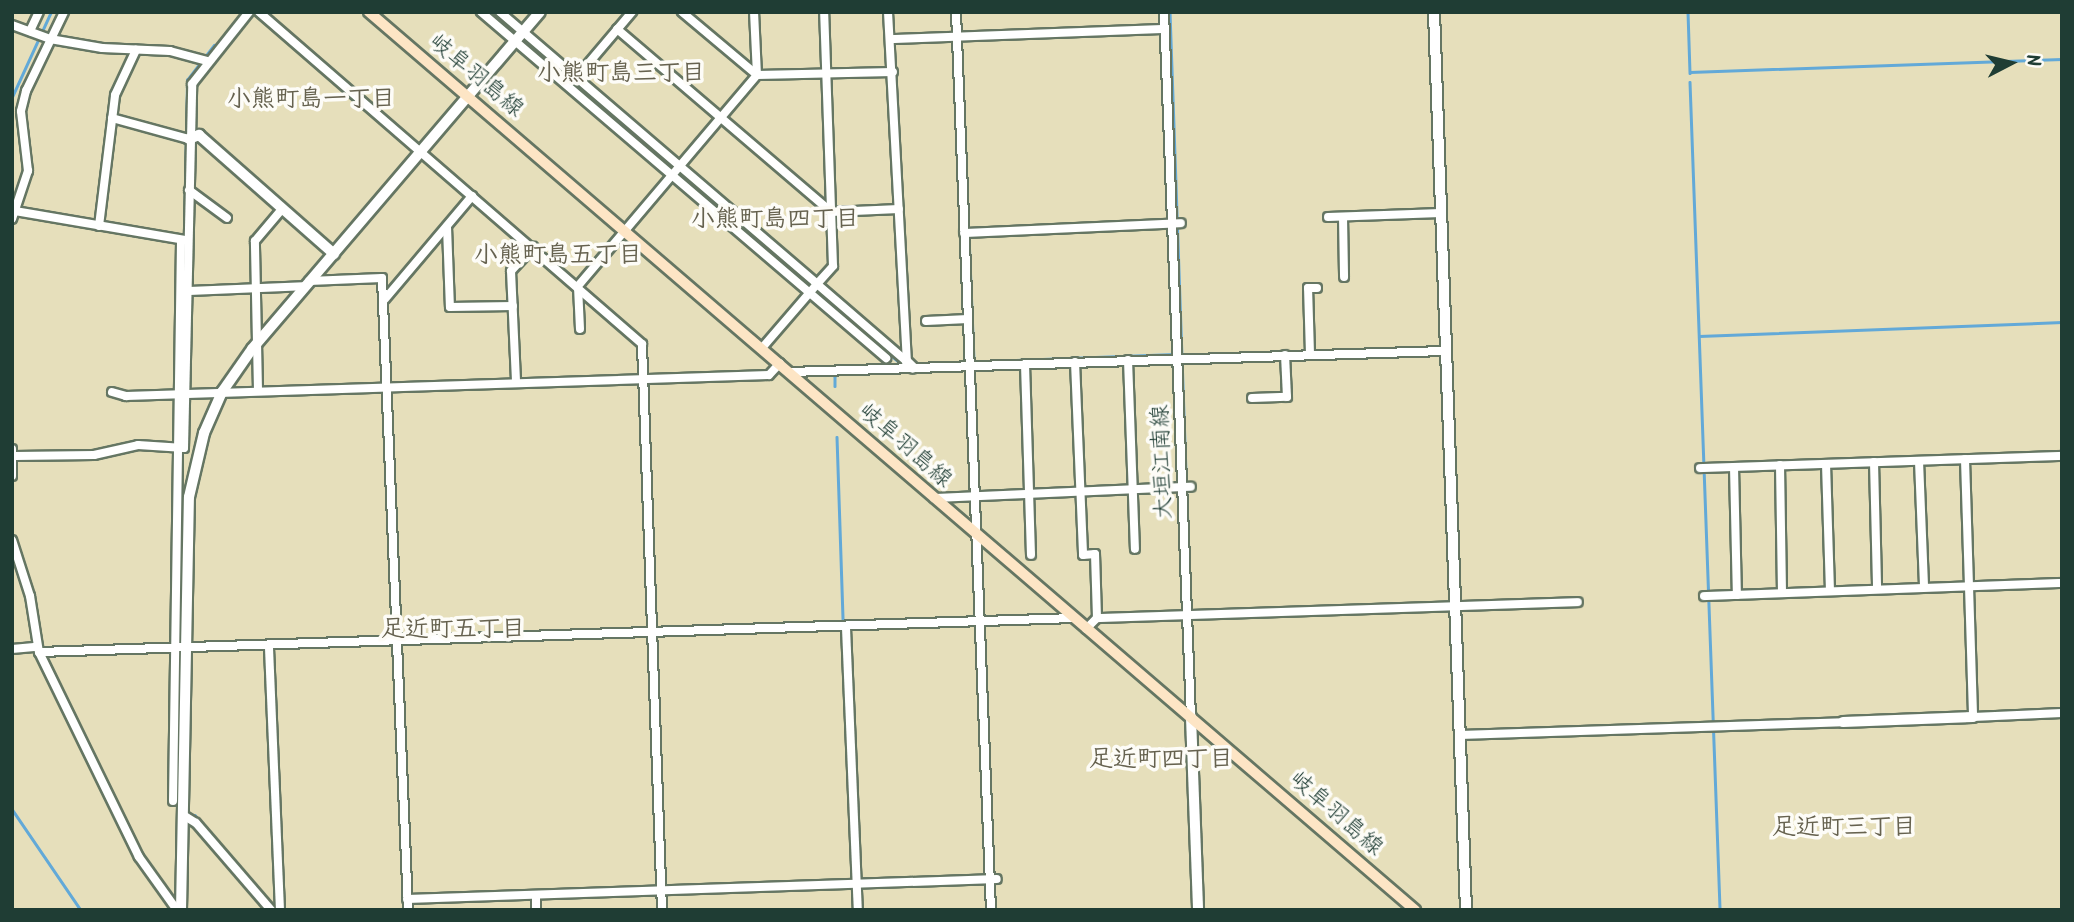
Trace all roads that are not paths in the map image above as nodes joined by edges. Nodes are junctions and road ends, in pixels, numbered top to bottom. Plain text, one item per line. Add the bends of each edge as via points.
1 (39, 12) edge
2 (64, 12) edge
3 (249, 12) edge
4 (259, 12) edge
5 (369, 12) edge
6 (481, 12) edge
7 (500, 12) edge
8 (540, 12) edge
9 (632, 12) edge
10 (682, 12) edge
11 (754, 12) edge
12 (824, 12) edge
13 (888, 12) edge
14 (956, 12) edge
15 (1164, 12) edge
16 (1434, 12) edge
17 (12, 25) edge
18 (617, 29) junction
19 (1165, 29) junction
20 (31, 32) junction
21 (524, 33) junction
22 (957, 36) junction
23 (48, 39) junction
24 (892, 39) junction
25 (515, 42) junction
26 (136, 50) junction
27 (207, 61) junction
28 (893, 72) junction
29 (757, 75) junction
30 (826, 75) junction
31 (576, 78) junction
32 (467, 98) junction
33 (112, 118) junction
34 (721, 119) junction
35 (189, 139) junction
36 (421, 153) junction
37 (680, 167) junction
38 (671, 177) junction
39 (189, 190) junction
40 (472, 197) junction
41 (283, 208) junction
42 (899, 209) junction
43 (831, 212) junction
44 (1441, 213) junction
45 (14, 215) edge
46 (1328, 217) dead end
47 (1343, 217) junction
48 (227, 218) dead end
49 (1177, 223) junction
50 (99, 226) junction
51 (447, 228) junction
52 (625, 228) junction
53 (964, 233) junction
54 (184, 240) junction
55 (533, 247) junction
56 (334, 254) junction
57 (1344, 277) dead end
58 (307, 284) junction
59 (817, 284) junction
60 (578, 286) junction
61 (1317, 288) dead end
62 (256, 289) junction
63 (187, 291) junction
64 (808, 294) junction
65 (385, 299) junction
66 (513, 306) junction
67 (968, 319) junction
68 (926, 321) dead end
69 (580, 329) dead end
70 (257, 342) junction
71 (762, 348) junction
72 (1445, 351) junction
73 (1285, 355) junction
74 (1310, 355) junction
75 (886, 358) dead end
76 (1181, 358) junction
77 (1128, 360) junction
78 (1075, 362) junction
79 (780, 363) junction
80 (1025, 364) junction
81 (910, 365) junction
82 (970, 366) junction
83 (790, 372) junction
84 (642, 377) junction
85 (516, 382) junction
86 (388, 386) junction
87 (258, 390) junction
88 (112, 392) dead end
89 (222, 392) junction
90 (182, 394) junction
91 (1252, 398) dead end
92 (178, 448) junction
93 (13, 452) edge
94 (2062, 456) edge
95 (1965, 459) junction
96 (1919, 461) junction
97 (1874, 462) junction
98 (1826, 464) junction
99 (1780, 465) junction
100 (1734, 467) junction
101 (1700, 468) dead end
102 (12, 476) edge
103 (1187, 487) junction
104 (1133, 490) junction
105 (1081, 492) junction
106 (1029, 494) junction
107 (974, 497) junction
108 (934, 498) junction
109 (976, 534) junction
110 (12, 540) edge
111 (1135, 549) dead end
112 (1031, 555) dead end
113 (2062, 583) edge
114 (1969, 586) junction
115 (1924, 587) junction
116 (1877, 589) junction
117 (1830, 591) junction
118 (1782, 593) junction
119 (1737, 595) junction
120 (1704, 596) dead end
121 (1578, 602) dead end
122 (1455, 607) junction
123 (1192, 614) junction
124 (1074, 618) junction
125 (1097, 618) junction
126 (982, 624) junction
127 (846, 628) junction
128 (1086, 629) junction
129 (652, 634) junction
130 (397, 642) junction
131 (269, 648) junction
132 (12, 649) edge
133 (38, 650) junction
134 (173, 650) junction
135 (185, 650) junction
136 (2062, 713) edge
137 (1191, 717) junction
138 (1973, 717) junction
139 (1843, 722) joint
140 (1460, 735) junction
141 (173, 801) dead end
142 (183, 815) junction
143 (992, 879) junction
144 (855, 885) junction
145 (661, 891) junction
146 (536, 895) junction
147 (407, 899) junction
148 (179, 910) edge
149 (271, 910) edge
150 (280, 910) edge
151 (408, 910) edge
152 (536, 910) edge
153 (662, 910) edge
154 (858, 910) edge
155 (991, 910) edge
156 (1198, 910) edge
157 (1415, 910) edge
158 (1466, 910) edge

1 - 20 street
2 - 23 street
3 - 27 street
4 - 36 street
5 - 32 main road, 岐阜羽島線
6 - 25 street
7 - 21 street
8 - 21 street
9 - 18 street
10 - 29 street
11 - 29 street
12 - 30 street
13 - 24 street
14 - 22 street
15 - 19 street, 大垣江南線
16 - 44 street
17 - 20 street
18 - 31 street
18 - 34 street
19 - 22 street
19 - 49 street, 大垣江南線
20 - 23 street
21 - 25 street
21 - 31 street
22 - 24 street
22 - 53 street
23 - 26 street
23 - 45 street via 22,111 28,171
24 - 28 street
25 - 32 street
25 - 38 street
26 - 27 street via 170,51
26 - 33 street via 115,95
27 - 35 street via 192,84
28 - 30 street
28 - 42 street
29 - 30 street
29 - 34 street
30 - 43 street
31 - 37 street
32 - 36 street
32 - 52 main road, 岐阜羽島線
33 - 35 street
33 - 50 street
34 - 37 street
34 - 43 street
35 - 39 street
35 - 41 street via 199,135
36 - 40 street
36 - 56 street
37 - 38 street
37 - 59 street
38 - 52 street
38 - 64 street
39 - 48 street
39 - 54 street
40 - 51 street
40 - 55 street
41 - 56 street
41 - 62 street via 255,241
42 - 43 street
42 - 81 street
43 - 59 street via 833,266
44 - 47 street
44 - 72 street
45 - 50 street
46 - 47 street
47 - 57 street
49 - 53 street
49 - 76 street, 大垣江南線
50 - 54 street
51 - 65 street
51 - 66 street via 450,307
52 - 60 street
52 - 71 main road, 岐阜羽島線
53 - 67 street
54 - 63 street
54 - 90 street
55 - 60 street
55 - 66 street via 511,271
56 - 58 street
58 - 62 street
58 - 65 street via 382,278
58 - 70 street
59 - 64 street
59 - 81 street
60 - 69 street
60 - 84 street via 642,344
61 - 74 street via 1308,288
62 - 63 street
62 - 70 street
63 - 90 street
64 - 71 street
64 - 75 street
65 - 86 street
66 - 85 street
67 - 68 street
67 - 82 street
70 - 87 street
70 - 89 street
71 - 79 main road, 岐阜羽島線
72 - 74 street
72 - 122 street
73 - 74 street
73 - 76 street
73 - 91 street via 1287,397
76 - 77 street
76 - 103 street, 大垣江南線
77 - 78 street
77 - 104 street
78 - 80 street
78 - 105 street
79 - 83 main road, 岐阜羽島線
79 - 84 street via 769,375
80 - 82 street
80 - 106 street
81 - 82 street
81 - 83 street
82 - 107 street
83 - 108 main road, 岐阜羽島線
84 - 85 street
84 - 129 street
85 - 86 street
86 - 87 street
86 - 130 street
87 - 89 street
88 - 90 street via 126,396
89 - 90 street
89 - 135 street via 204,433 189,497
90 - 92 street
92 - 93 street via 138,445 94,455
92 - 134 street
93 - 102 street
94 - 95 street
95 - 96 street
95 - 114 street
96 - 97 street
96 - 115 street
97 - 98 street
97 - 116 street
98 - 99 street
98 - 117 street
99 - 100 street
99 - 118 street
100 - 101 street
100 - 119 street
103 - 104 street
103 - 123 street, 大垣江南線
104 - 105 street
104 - 111 street
105 - 106 street
105 - 125 street via 1083,555 1095,554
106 - 107 street
106 - 112 street
107 - 108 street
107 - 109 street
108 - 109 main road, 岐阜羽島線
109 - 124 main road, 岐阜羽島線
109 - 126 street
110 - 133 street via 30,596
113 - 114 street
114 - 115 street
114 - 138 street
115 - 116 street
116 - 117 street
117 - 118 street
118 - 119 street
119 - 120 street
121 - 122 street
122 - 123 street
122 - 140 street
123 - 125 street
123 - 137 street, 大垣江南線
124 - 126 street
124 - 128 main road, 岐阜羽島線
125 - 128 street
126 - 127 street
126 - 143 street
127 - 129 street
127 - 144 street
128 - 137 main road, 岐阜羽島線
129 - 130 street
129 - 145 street
130 - 131 street
130 - 147 street
131 - 135 street
131 - 150 street
132 - 133 street
133 - 134 street
133 - 148 street via 144,864
134 - 135 street
134 - 141 street
135 - 142 street
136 - 138 street
137 - 156 street, 大垣江南線
137 - 157 main road, 岐阜羽島線
138 - 139 street
139 - 140 street
140 - 158 street
142 - 148 street
142 - 149 street via 196,823
143 - 144 street
143 - 155 street
144 - 145 street
144 - 154 street
145 - 146 street
145 - 153 street
146 - 147 street
146 - 152 street
147 - 151 street

